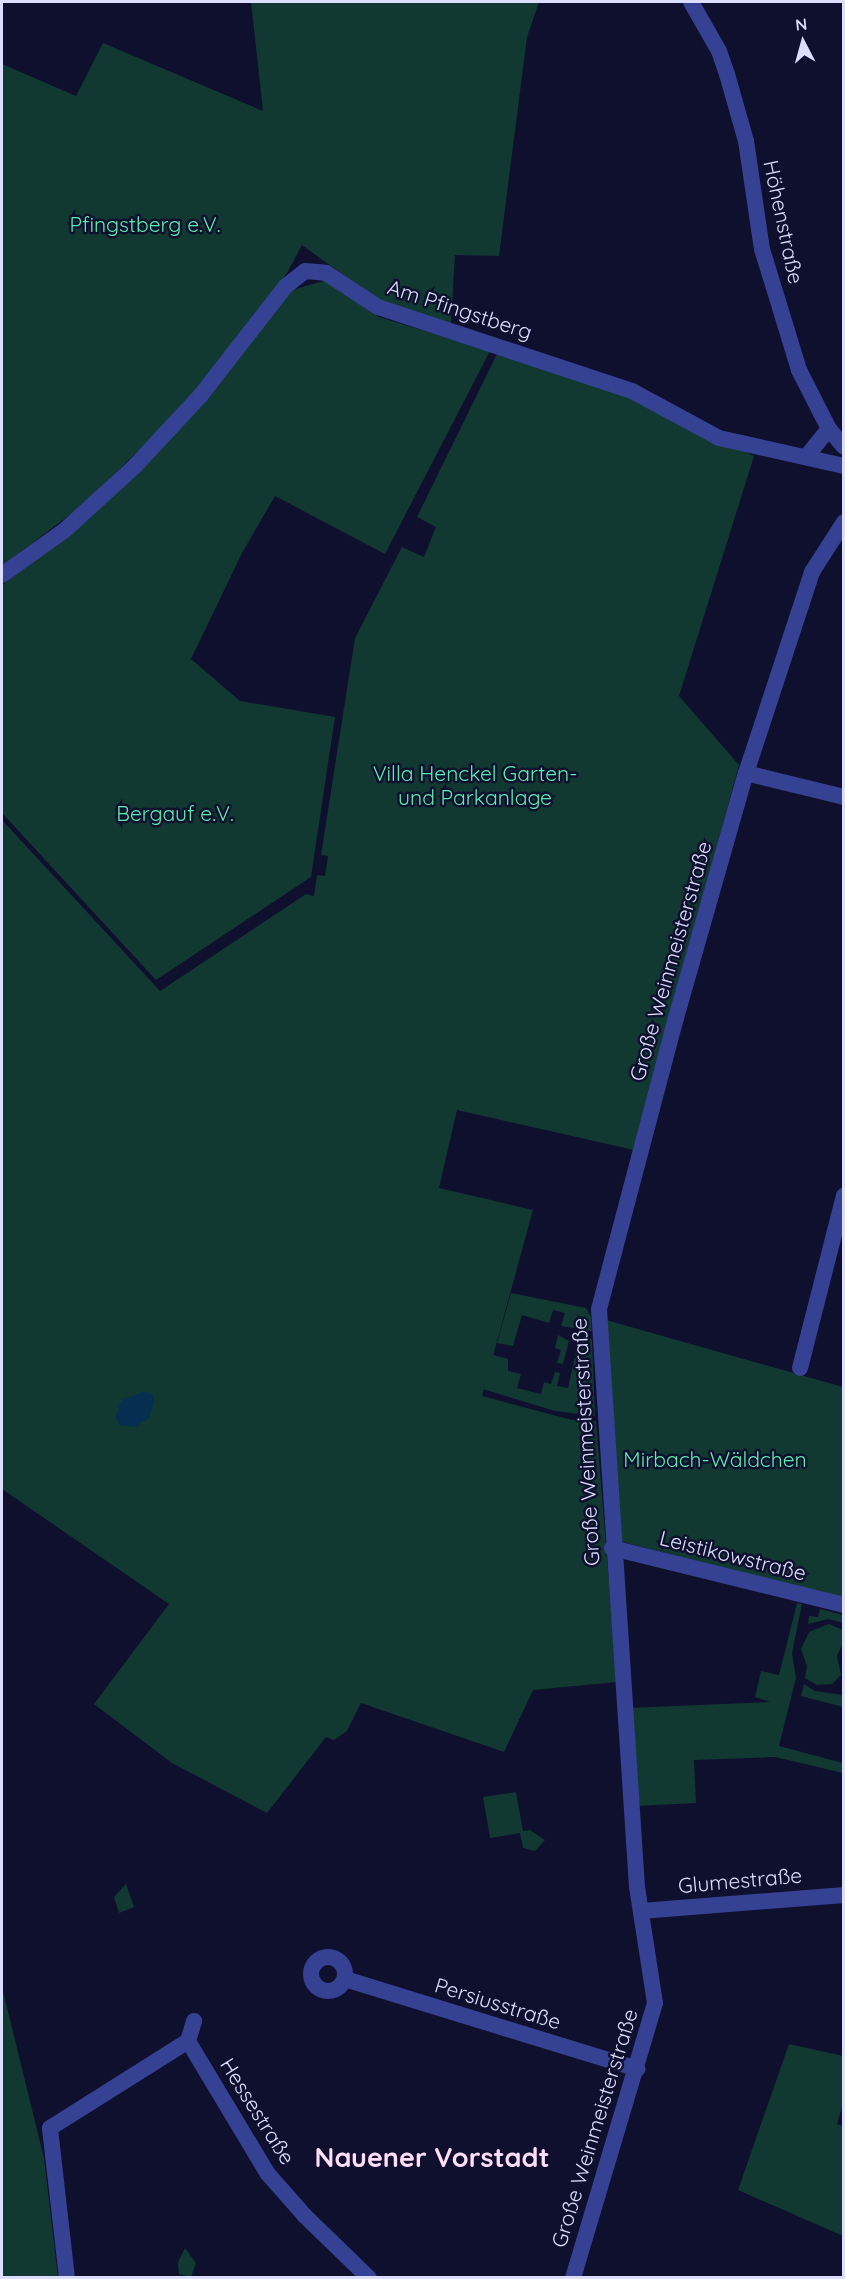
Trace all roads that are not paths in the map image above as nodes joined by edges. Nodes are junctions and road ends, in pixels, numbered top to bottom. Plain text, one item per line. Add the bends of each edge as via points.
1 (691, 2) edge
2 (829, 429) junction
3 (843, 447) edge
4 (807, 457) junction
5 (843, 466) edge
6 (843, 522) edge
7 (2, 575) edge
8 (746, 773) junction
9 (843, 797) edge
10 (843, 1196) edge
11 (800, 1368) dead end
12 (612, 1548) junction
13 (843, 1605) edge
14 (843, 1895) edge
15 (641, 1911) junction
16 (345, 1979) dead end
17 (194, 2021) dead end
18 (188, 2041) junction
19 (637, 2070) junction
20 (67, 2277) edge
21 (369, 2277) edge
22 (573, 2277) edge

1 - 2 street, Höhenstraße via 728,74 746,141 762,249 799,370
2 - 3 street, Höhenstraße
2 - 4 street
4 - 5 street, Am Pfingstberg
4 - 7 street, Am Pfingstberg via 719,438 632,390 378,308 326,273 305,271 286,286 201,395 135,466 78,520
6 - 8 street, Große Weinmeisterstraße via 812,572
8 - 9 street
8 - 12 street, Große Weinmeisterstraße via 599,1309
10 - 11 street
12 - 13 street, Leistikowstraße
12 - 15 street, Große Weinmeisterstraße
14 - 15 street, Glumestraße
15 - 19 street, Große Weinmeisterstraße via 655,2002
16 - 19 street, Persiusstraße
17 - 18 street
18 - 20 street via 50,2128
18 - 21 street, Hessestraße via 268,2174
19 - 22 street, Große Weinmeisterstraße

